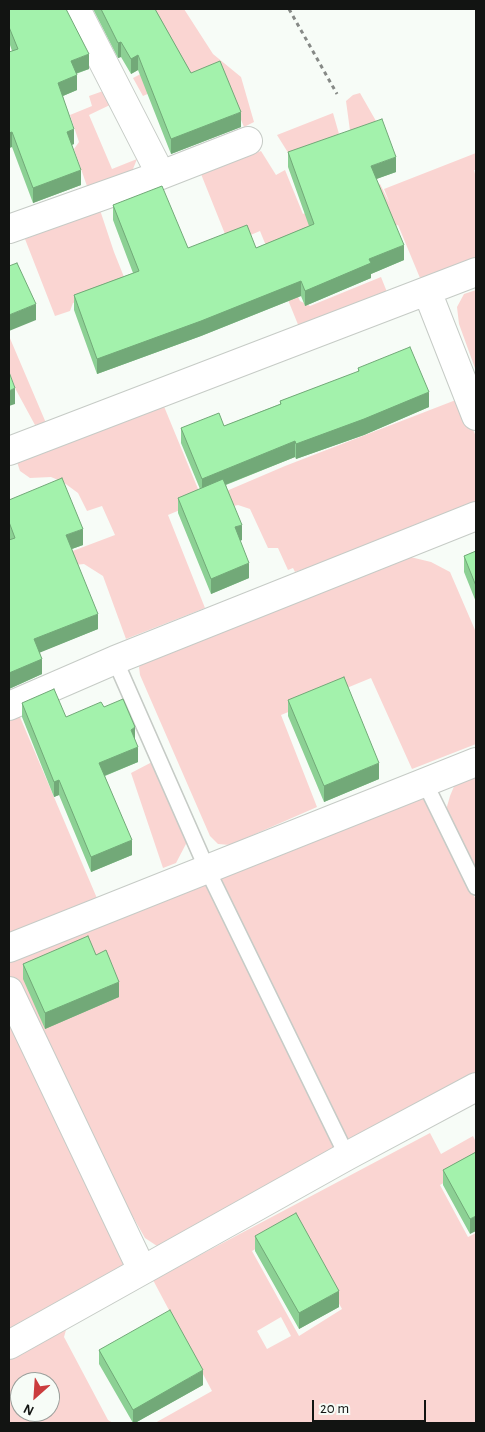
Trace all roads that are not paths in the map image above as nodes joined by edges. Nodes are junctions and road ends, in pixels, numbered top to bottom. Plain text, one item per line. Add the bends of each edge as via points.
1 (76, 9) edge
2 (248, 141) dead end
3 (161, 175) junction
4 (9, 229) edge
5 (476, 272) edge
6 (427, 291) junction
7 (476, 416) edge
8 (9, 451) edge
9 (476, 516) edge
10 (115, 660) junction
11 (9, 706) edge
12 (476, 762) edge
13 (425, 783) junction
14 (207, 869) junction
15 (476, 886) edge
16 (9, 948) edge
17 (9, 991) edge
18 (476, 1087) edge
19 (346, 1156) junction
20 (142, 1270) junction
21 (9, 1345) edge

1 - 3 street
2 - 3 street
3 - 4 street
5 - 6 street
6 - 7 street
6 - 8 street
9 - 10 street
10 - 11 street
10 - 14 lane
12 - 13 street
13 - 14 street
13 - 15 lane
14 - 16 street
14 - 19 lane
17 - 20 street
18 - 19 street
19 - 20 street
20 - 21 street

